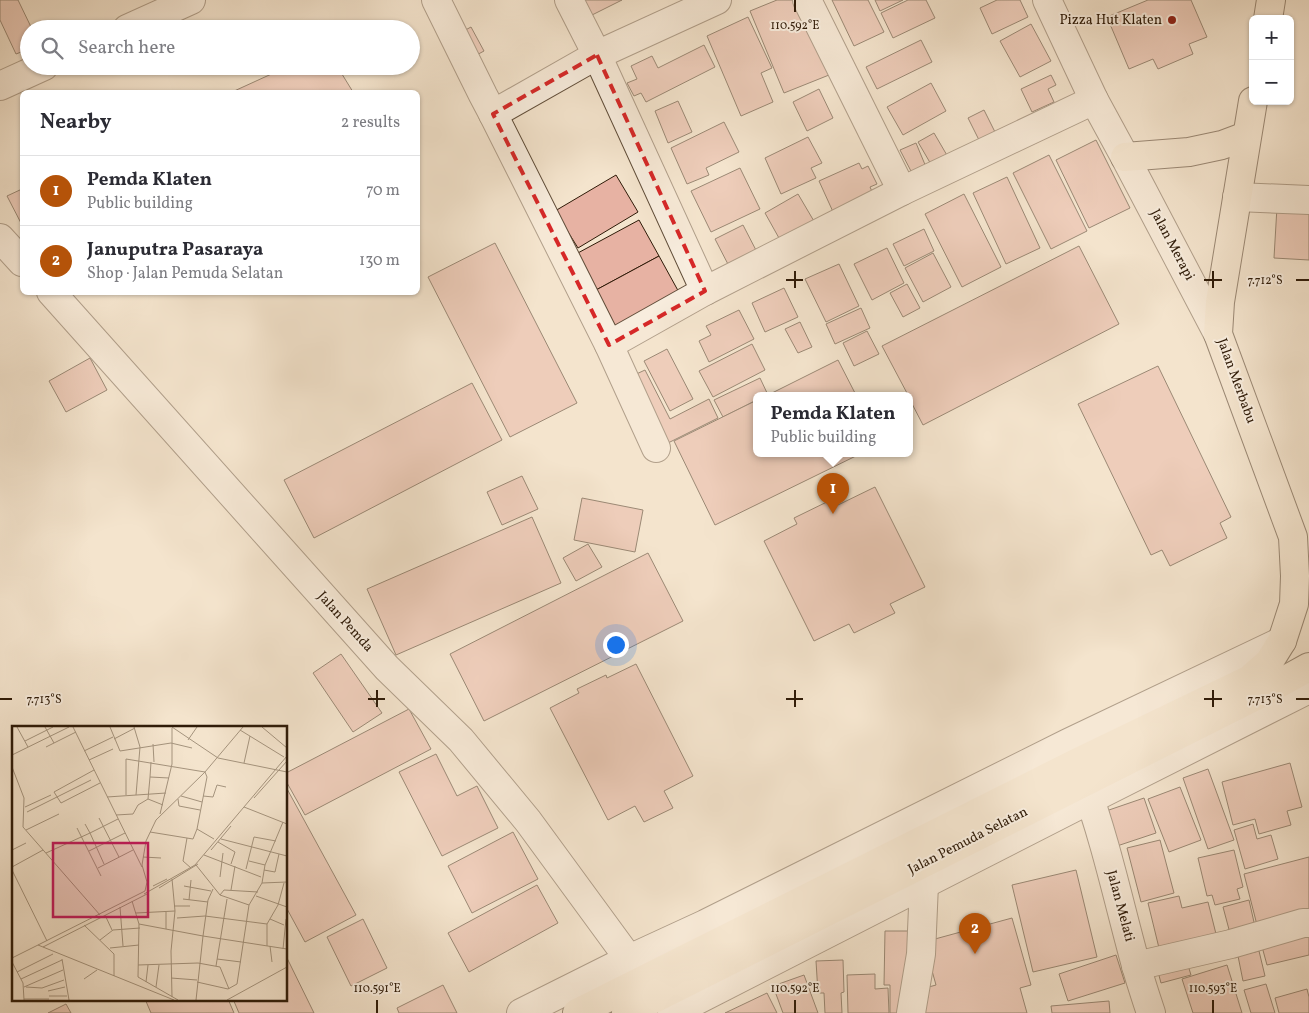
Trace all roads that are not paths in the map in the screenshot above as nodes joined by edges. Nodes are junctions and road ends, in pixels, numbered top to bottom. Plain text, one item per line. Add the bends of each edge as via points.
1 (191, 0) edge
2 (436, 0) edge
3 (569, 0) edge
4 (717, 0) edge
5 (807, 0) edge
6 (1047, 0) edge
7 (1271, 0) edge
8 (1269, 15) edge
9 (147, 20) edge
10 (597, 55) junction
11 (24, 75) edge
12 (0, 86) edge
13 (1094, 100) junction
14 (1252, 105) edge
15 (493, 114) junction
16 (1246, 136) junction
17 (1126, 157) junction
18 (902, 191) junction
19 (1237, 196) junction
20 (1309, 200) edge
21 (0, 238) edge
22 (20, 260) edge
23 (705, 291) junction
24 (54, 295) edge
25 (1218, 334) junction
26 (609, 345) junction
27 (656, 448) dead end
28 (1301, 544) edge
29 (1282, 641) junction
30 (1309, 667) edge
31 (1309, 689) edge
32 (1084, 781) junction
33 (924, 884) junction
34 (1309, 923) edge
35 (715, 944) junction
36 (1136, 966) junction
37 (650, 987) edge
38 (714, 1004) edge
39 (521, 1013) edge
40 (577, 1013) edge
41 (626, 1013) edge
42 (911, 1013) edge
43 (1151, 1013) edge

1 - 9 street
2 - 15 street
3 - 10 street
4 - 10 street
5 - 18 street
6 - 13 street, Jalan Merapi
7 - 8 main road
10 - 15 street
10 - 23 street
11 - 12 street
13 - 17 street, Jalan Merapi
13 - 18 street
14 - 16 main road, Jalan Merbabu
15 - 26 street
16 - 17 main road via 1189,152
16 - 19 main road, Jalan Merbabu
17 - 25 street, Jalan Merapi
18 - 23 street
19 - 20 street
19 - 25 main road, Jalan Merbabu
21 - 22 street
23 - 26 street
24 - 37 street, Jalan Pemda via 387,668 461,740 528,821
25 - 28 main road, Jalan Merbabu
26 - 27 street
28 - 29 main road, Jalan Merbabu via 1294,604
29 - 32 main road, Jalan Pemuda Selatan via 1269,662 1250,679
29 - 35 street via 1068,743
30 - 32 main road, Jalan Pemuda Selatan
31 - 32 street
32 - 33 street
32 - 35 main road, Jalan Pemuda Selatan
32 - 36 street, Jalan Melati
33 - 38 street
33 - 42 street via 921,954
34 - 36 street
35 - 37 main road, Jalan Pemuda Selatan
35 - 37 street
36 - 43 street, Jalan Melati
37 - 38 street
37 - 39 street
37 - 40 main road, Jalan Pemuda Selatan
37 - 41 main road, Jalan Pemuda Selatan

